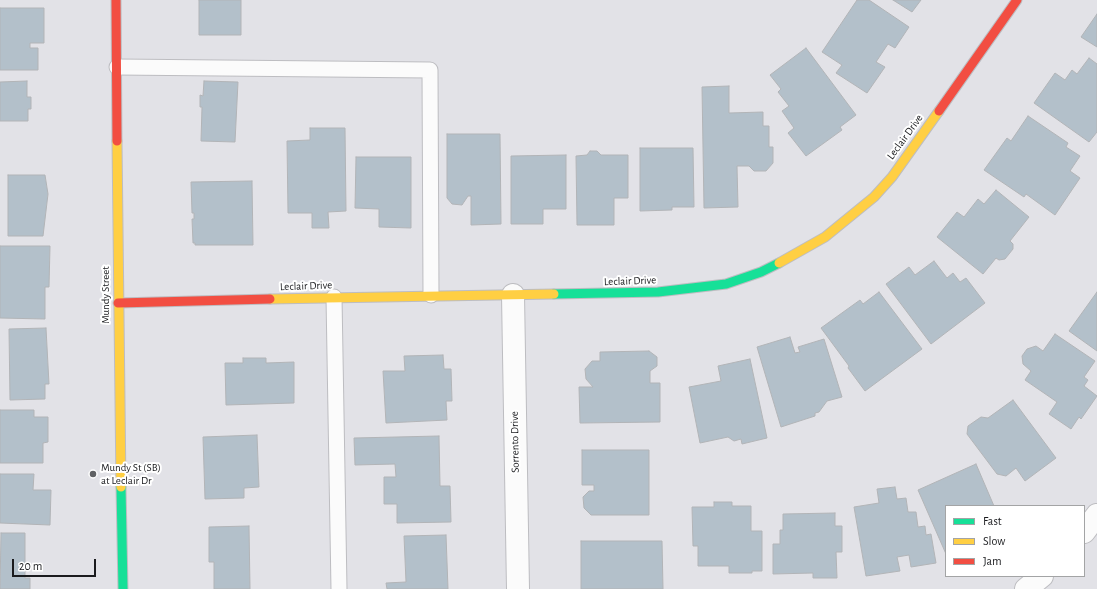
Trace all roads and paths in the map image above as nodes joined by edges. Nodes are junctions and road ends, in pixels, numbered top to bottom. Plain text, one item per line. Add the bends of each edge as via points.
1 (116, 0) edge
2 (1017, 0) edge
3 (116, 68) junction
4 (431, 295) junction
5 (513, 295) junction
6 (334, 297) junction
7 (118, 303) junction
8 (1097, 515) edge
9 (1085, 531) edge
10 (1041, 577) edge
11 (123, 589) edge
12 (338, 589) edge
13 (518, 589) edge
14 (1026, 589) edge

1 - 3 street, Mundy Street
2 - 5 street, Leclair Drive via 892,177 851,218 825,238 796,255 761,272 726,284 692,290
3 - 4 lane via 430,70
3 - 7 street, Mundy Street
4 - 5 street, Leclair Drive
4 - 6 street, Leclair Drive
5 - 13 street, Sorrento Drive
6 - 7 street, Leclair Drive
6 - 12 lane
7 - 11 street, Mundy Street
8 - 9 street
10 - 14 street

